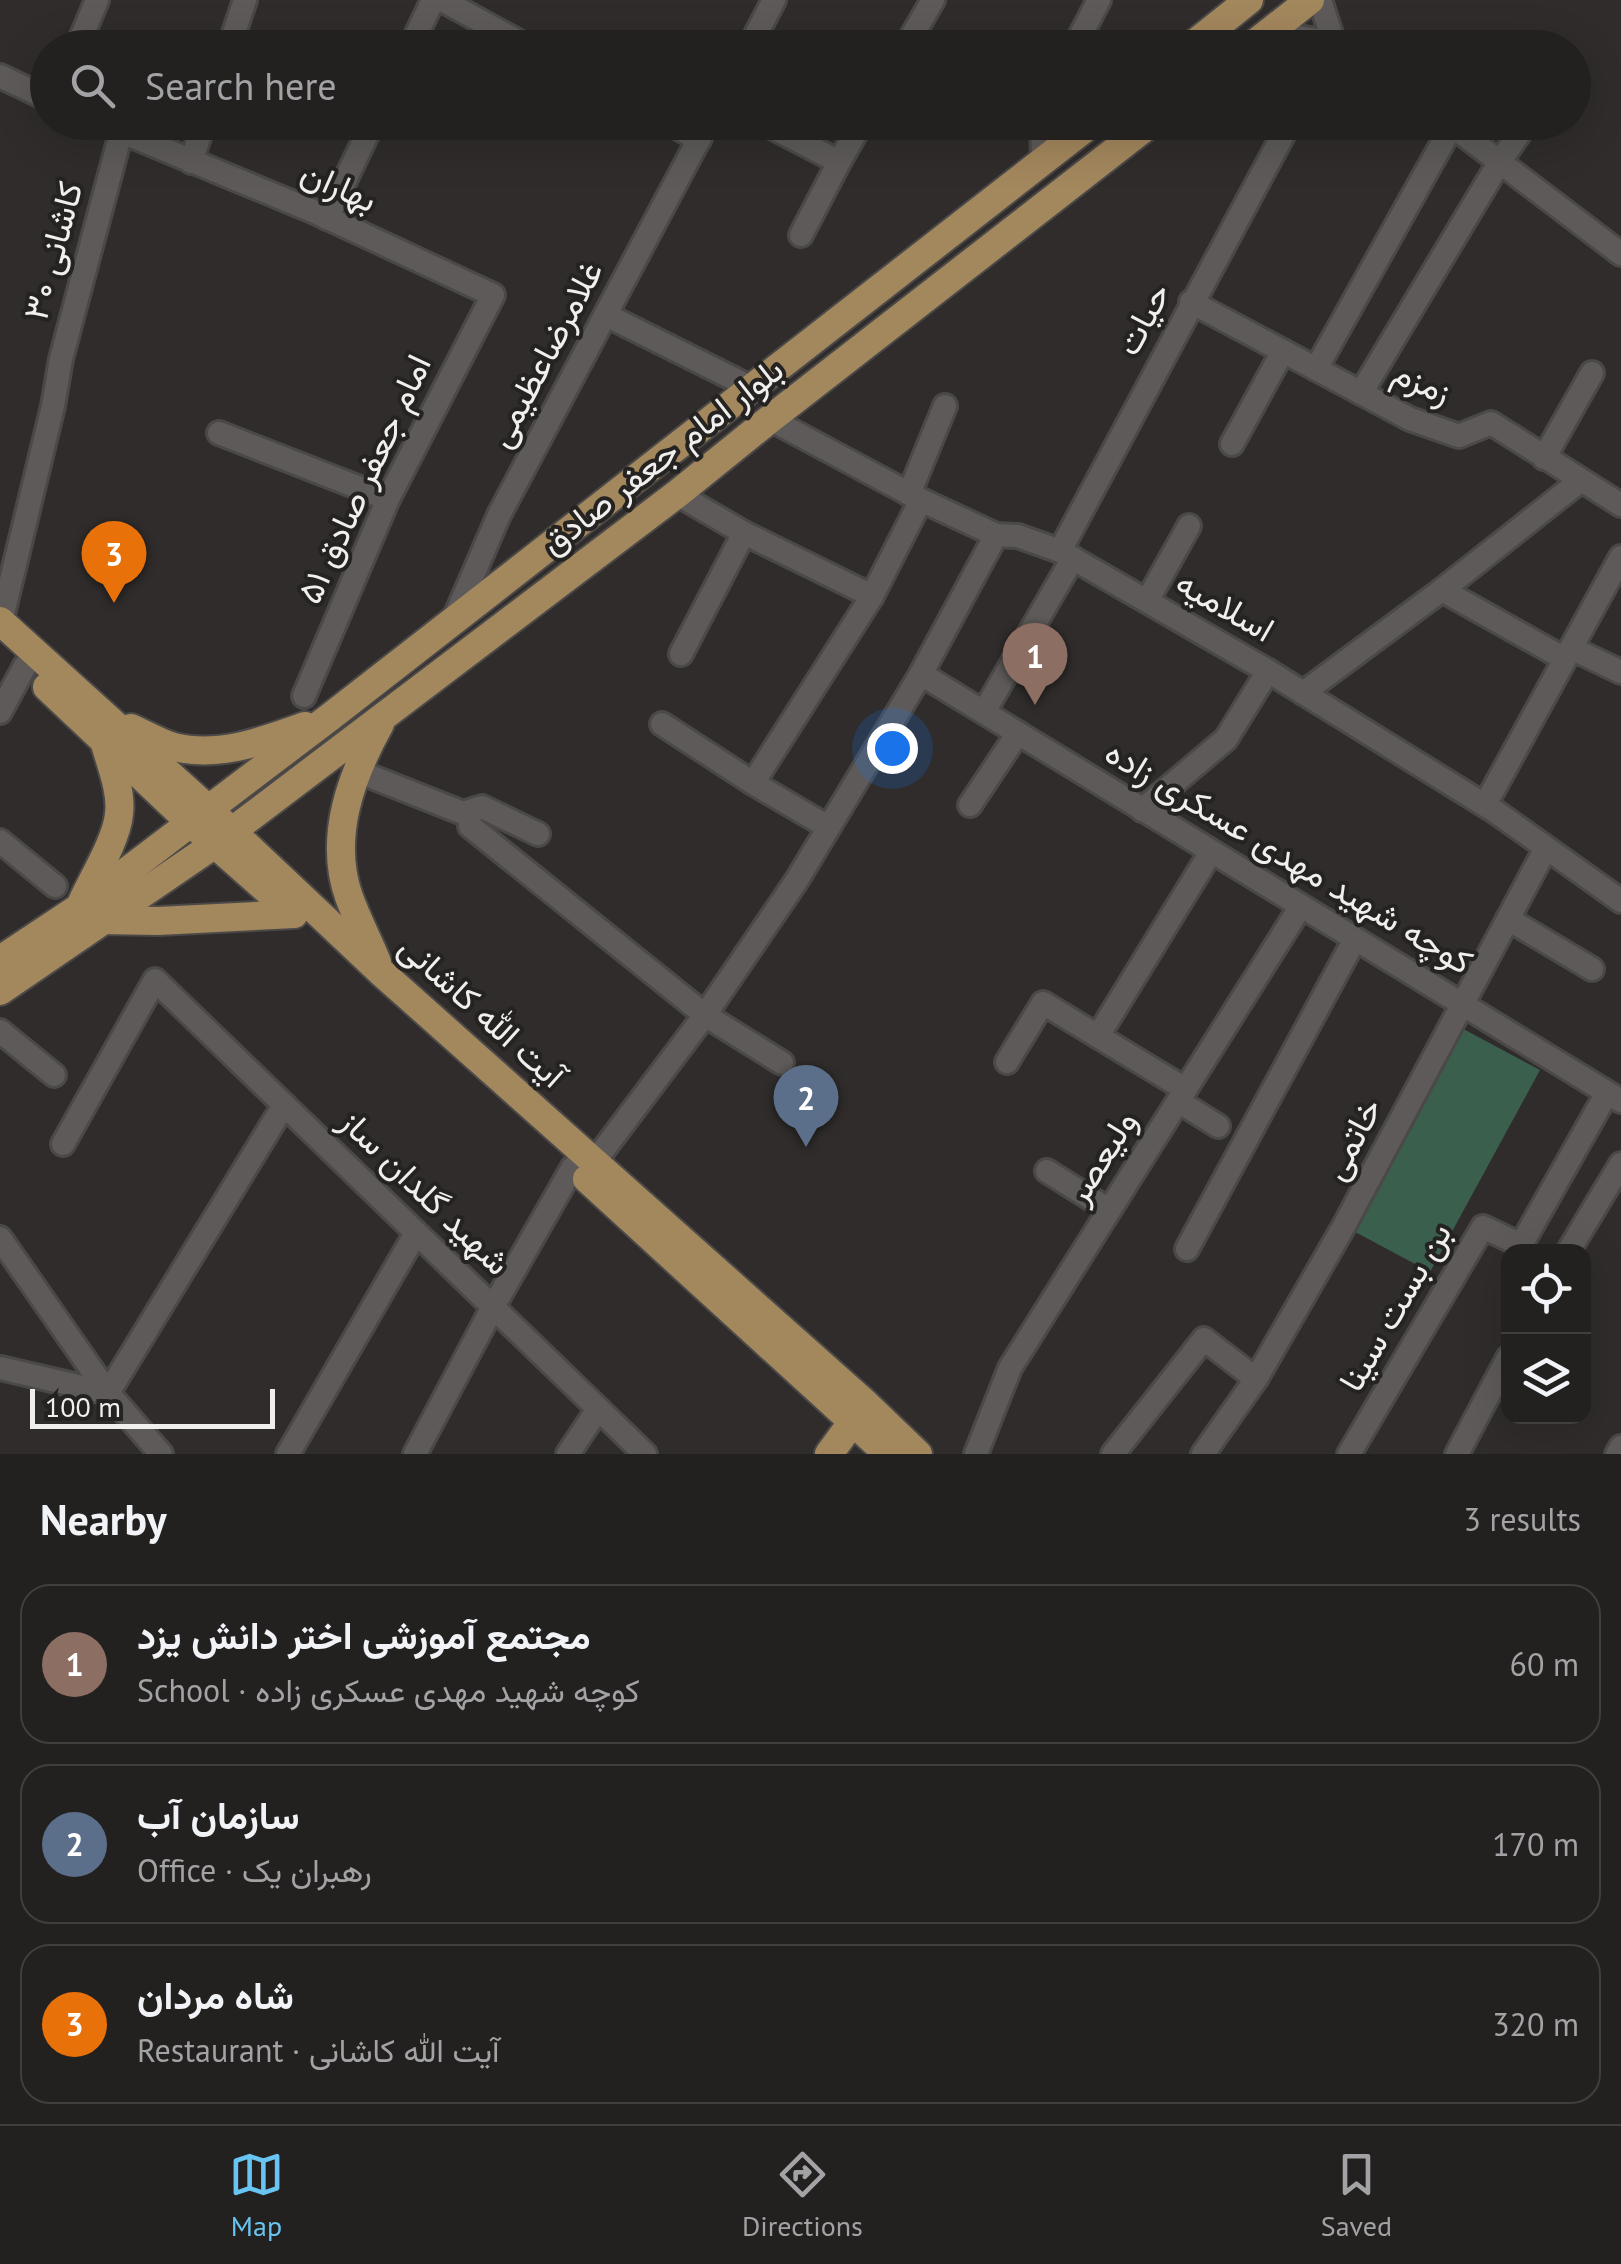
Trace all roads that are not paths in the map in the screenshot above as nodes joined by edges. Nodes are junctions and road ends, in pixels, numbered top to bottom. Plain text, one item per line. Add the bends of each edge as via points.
1 (96, 0) edge
2 (245, 0) edge
3 (432, 0) edge
4 (442, 0) edge
5 (774, 0) edge
6 (932, 0) edge
7 (1099, 0) edge
8 (1249, 0) edge
9 (1310, 0) edge
10 (1320, 0) edge
11 (84, 30) edge
12 (235, 30) edge
13 (418, 30) edge
14 (497, 30) edge
15 (758, 30) edge
16 (915, 30) edge
17 (1083, 30) edge
18 (1212, 30) edge
19 (1272, 30) edge
20 (1330, 30) edge
21 (0, 76) edge
22 (30, 90) edge
23 (119, 140) edge
24 (138, 140) edge
25 (198, 140) edge
26 (364, 140) edge
27 (699, 140) edge
28 (797, 140) edge
29 (852, 140) edge
30 (1042, 140) edge
31 (1070, 140) edge
32 (1129, 140) edge
33 (1280, 140) edge
34 (1441, 140) edge
35 (1470, 140) edge
36 (1515, 140) edge
37 (191, 162) junction
38 (839, 162) junction
39 (1043, 162) junction
40 (1499, 163) junction
41 (327, 218) junction
42 (969, 220) junction
43 (801, 235) dead end
44 (986, 252) junction
45 (1621, 254) edge
46 (923, 255) junction
47 (954, 276) junction
48 (493, 295) joint
49 (1192, 302) junction
50 (606, 315) junction
51 (1284, 352) junction
52 (1316, 369) junction
53 (1592, 373) dead end
54 (752, 388) junction
55 (1361, 393) junction
56 (946, 406) dead end
57 (770, 420) junction
58 (219, 434) dead end
59 (1232, 444) dead end
60 (1544, 458) junction
61 (1580, 481) junction
62 (678, 494) junction
63 (915, 497) junction
64 (388, 499) junction
65 (1621, 505) edge
66 (1189, 526) dead end
67 (744, 533) junction
68 (996, 535) junction
69 (1066, 554) junction
70 (1621, 557) edge
71 (1442, 590) junction
72 (872, 596) junction
73 (1147, 601) junction
74 (0, 622) edge
75 (452, 622) junction
76 (0, 643) edge
77 (681, 654) dead end
78 (1568, 654) junction
79 (25, 666) junction
80 (1268, 671) junction
81 (1621, 672) edge
82 (921, 674) junction
83 (1303, 693) junction
84 (304, 696) dead end
85 (0, 712) edge
86 (984, 712) junction
87 (386, 714) junction
88 (330, 717) junction
89 (662, 724) dead end
90 (105, 729) junction
91 (1018, 733) junction
92 (357, 771) junction
93 (753, 783) junction
94 (970, 805) dead end
95 (1484, 805) junction
96 (1142, 810) junction
97 (199, 816) junction
98 (470, 826) dead end
99 (828, 827) junction
100 (538, 834) dead end
101 (224, 838) junction
102 (0, 841) edge
103 (1546, 848) junction
104 (1211, 852) junction
105 (55, 886) dead end
106 (1621, 901) edge
107 (1301, 906) junction
108 (91, 914) junction
109 (294, 914) junction
110 (1508, 919) junction
111 (1355, 939) junction
112 (0, 960) edge
113 (1592, 970) dead end
114 (382, 973) junction
115 (0, 991) edge
116 (1462, 1004) junction
117 (705, 1015) junction
118 (0, 1031) edge
119 (1098, 1036) junction
120 (782, 1062) dead end
121 (1007, 1062) dead end
122 (54, 1075) dead end
123 (1182, 1095) junction
124 (1614, 1097) edge
125 (284, 1105) junction
126 (1218, 1126) dead end
127 (63, 1144) dead end
128 (584, 1164) junction
129 (1621, 1164) edge
130 (1047, 1171) dead end
131 (1109, 1210) junction
132 (416, 1233) junction
133 (1573, 1244) edge
134 (1187, 1249) dead end
135 (2, 1252) edge
136 (494, 1306) junction
137 (0, 1368) edge
138 (1501, 1371) edge
139 (1256, 1379) junction
140 (108, 1393) junction
141 (598, 1408) junction
142 (859, 1413) junction
143 (1621, 1447) edge
144 (161, 1454) edge
145 (288, 1454) edge
146 (415, 1454) edge
147 (568, 1454) edge
148 (645, 1454) edge
149 (829, 1454) edge
150 (888, 1454) edge
151 (918, 1454) edge
152 (976, 1454) edge
153 (1113, 1454) edge
154 (1204, 1454) edge
155 (1350, 1454) edge
156 (1457, 1454) edge
157 (1616, 1454) edge

1 - 11 street
2 - 12 street
3 - 13 street
4 - 14 street
5 - 15 street
6 - 16 street
7 - 17 street
8 - 18 main road
9 - 19 main road
10 - 20 street
21 - 22 street
23 - 74 street, کاشانی ۳۰
24 - 37 street, بهاران
25 - 37 street
26 - 41 street
27 - 50 street, غلامرضاعظیمی
28 - 38 street
29 - 38 street
30 - 39 street
31 - 39 main road, بلوار امام جعفر صادق
32 - 44 main road, بلوار امام جعفر صادق
33 - 49 street, حیات
34 - 52 street
35 - 40 street
36 - 40 street
37 - 41 street, بهاران
38 - 43 street
39 - 42 main road, بلوار امام جعفر صادق
40 - 45 street
40 - 55 street
41 - 48 street, بهاران
42 - 44 main road via 963,244
42 - 46 main road, بلوار امام جعفر صادق
44 - 47 main road, بلوار امام جعفر صادق
46 - 47 main road via 942,255
46 - 54 main road, بلوار امام جعفر صادق
47 - 57 main road, بلوار امام جعفر صادق
48 - 64 street, امام جعفر صادق ۵۱
49 - 51 street, زمزم
49 - 69 street, حیات
50 - 54 street
50 - 75 street, غلامرضاعظیمی via 498,516
51 - 52 street, زمزم
51 - 59 street
52 - 55 street, زمزم
53 - 60 street
54 - 75 main road, بلوار امام جعفر صادق
55 - 60 street, زمزم via 1458,436 1490,423
56 - 63 street
57 - 62 main road, بلوار امام جعفر صادق
57 - 63 street, اسلامیه
58 - 64 street
60 - 61 street, زمزم
61 - 65 street, زمزم
61 - 71 street
62 - 67 street
62 - 87 main road, بلوار امام جعفر صادق
63 - 68 street, اسلامیه
63 - 72 street
64 - 84 street, امام جعفر صادق ۵۱
66 - 73 street
67 - 72 street
67 - 77 street
68 - 69 street, اسلامیه
68 - 82 street
69 - 73 street, اسلامیه
69 - 86 street, حیات
70 - 78 street
71 - 78 street
71 - 83 street
72 - 93 street
73 - 80 street, اسلامیه
74 - 90 main road, آیت الله کاشانی
75 - 88 main road, بلوار امام جعفر صادق
76 - 79 main road, آیت الله کاشانی
78 - 81 street
78 - 95 street
79 - 85 street
79 - 90 main road, آیت الله کاشانی
80 - 83 street, اسلامیه
80 - 96 street via 1226,739
82 - 86 street, کوچه شهید مهدی عسکری زاده
82 - 99 street
83 - 95 street, اسلامیه
86 - 91 street, کوچه شهید مهدی عسکری زاده
87 - 92 main road
87 - 101 main road, بلوار امام جعفر صادق
88 - 90 main road via 204,752
88 - 97 main road, بلوار امام جعفر صادق
89 - 93 street
90 - 97 main road, آیت الله کاشانی
90 - 108 main road via 120,812
91 - 94 street
91 - 96 street, کوچه شهید مهدی عسکری زاده
92 - 100 street via 463,814 482,807
92 - 114 main road via 344,813 343,870
93 - 99 street
95 - 103 street, اسلامیه
96 - 104 street, کوچه شهید مهدی عسکری زاده
97 - 101 main road, آیت الله کاشانی
97 - 108 main road, بلوار امام جعفر صادق
98 - 117 street
99 - 117 street
101 - 108 main road, بلوار امام جعفر صادق
101 - 109 main road, آیت الله کاشانی
101 - 114 main road, آیت الله کاشانی
102 - 105 street
103 - 106 street, اسلامیه
103 - 110 street, خاتمی
104 - 107 street, کوچه شهید مهدی عسکری زاده
104 - 119 street
107 - 111 street, کوچه شهید مهدی عسکری زاده
107 - 123 street, ولیعصر
108 - 109 main road via 158,921
108 - 112 main road
108 - 115 main road
109 - 128 main road, آیت الله کاشانی
110 - 113 street
110 - 116 street, خاتمی
111 - 116 street, کوچه شهید مهدی عسکری زاده
111 - 134 street
114 - 128 main road, آیت الله کاشانی
116 - 124 street, کوچه شهید مهدی عسکری زاده
116 - 139 street, خاتمی
117 - 120 street
117 - 128 street
118 - 122 street
119 - 121 street via 1044,1003
119 - 123 street
123 - 126 street
123 - 131 street, ولیعصر
124 - 155 street, بن بست سینا via 1521,1245 1483,1226
125 - 127 street, شهید گلدان ساز via 156,980
125 - 132 street, شهید گلدان ساز
125 - 140 street
128 - 136 street
128 - 142 main road, آیت الله کاشانی
129 - 133 street
130 - 131 street
131 - 152 street, ولیعصر via 1010,1368
132 - 136 street, شهید گلدان ساز
132 - 145 street
135 - 140 street
136 - 141 street, شهید گلدان ساز
136 - 146 street
137 - 140 street
138 - 156 street
139 - 153 street via 1204,1339
139 - 154 street, خاتمی
140 - 144 street
141 - 147 street
141 - 148 street, شهید گلدان ساز
142 - 149 main road
142 - 150 main road, آیت الله کاشانی
142 - 151 main road, آیت الله کاشانی
143 - 157 street

